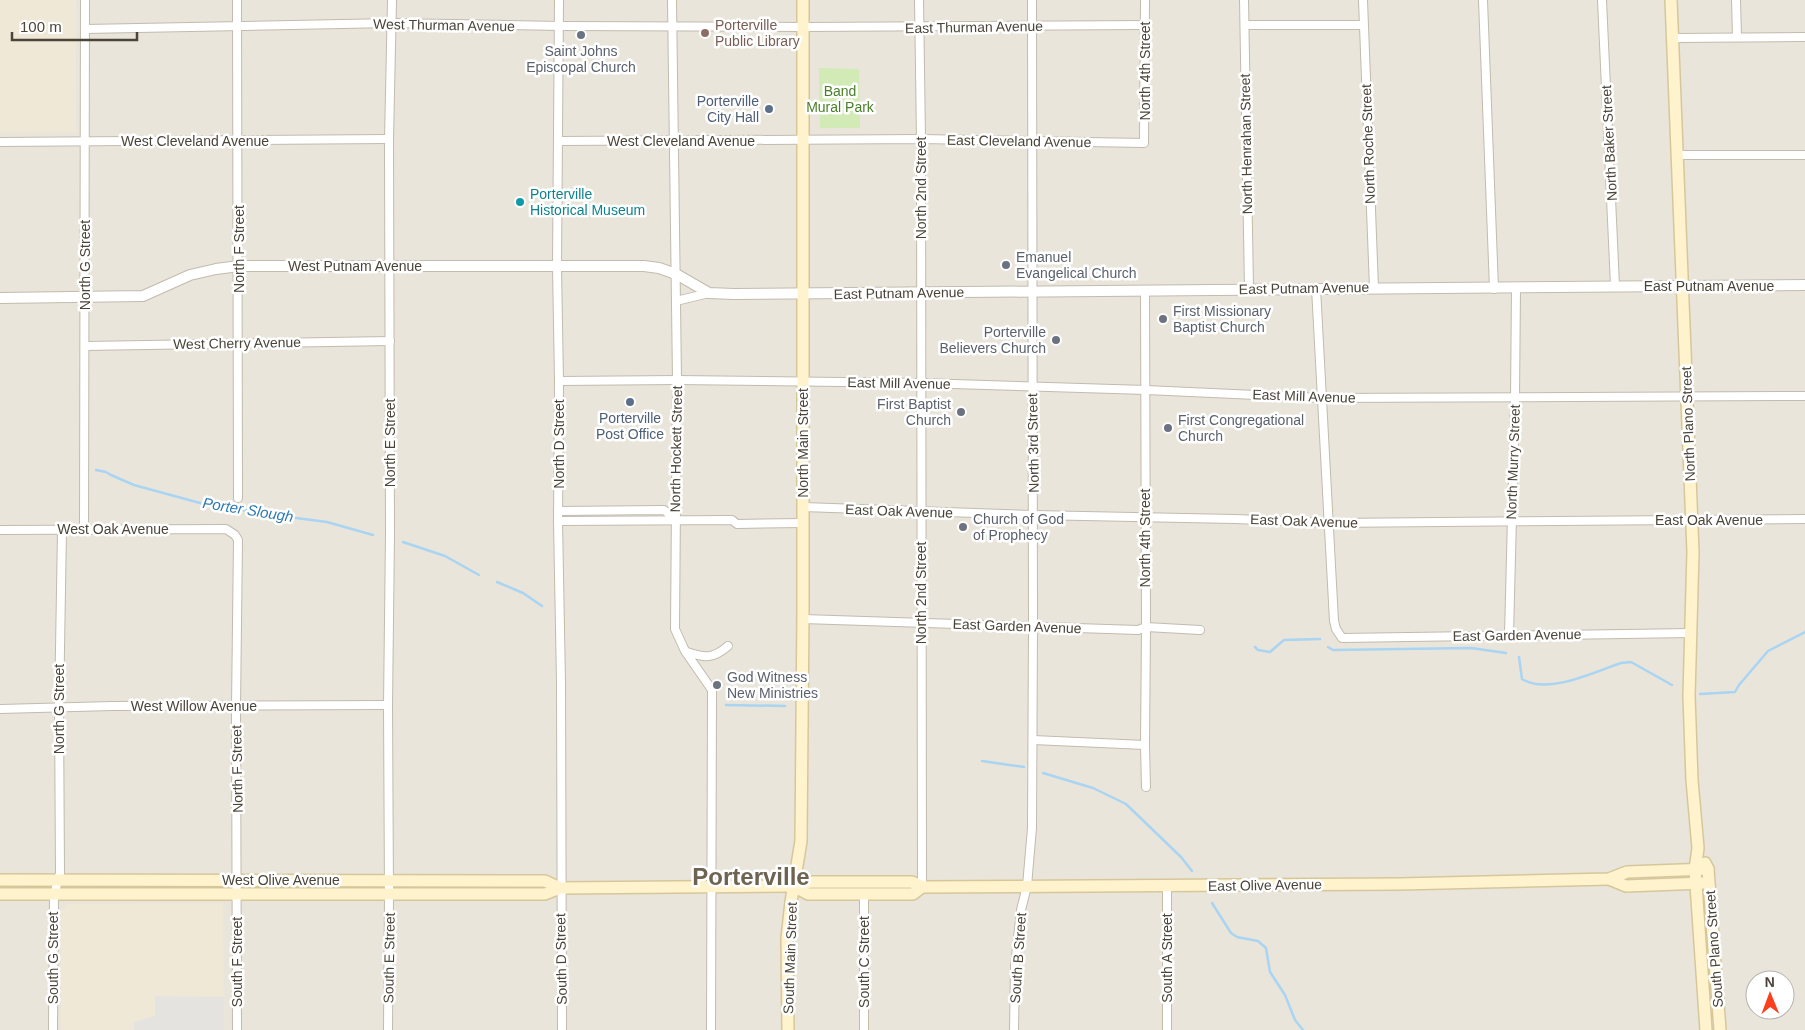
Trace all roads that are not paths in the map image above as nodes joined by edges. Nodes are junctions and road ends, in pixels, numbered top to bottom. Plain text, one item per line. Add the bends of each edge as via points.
1 (85, 0) edge
2 (237, 0) edge
3 (392, 0) edge
4 (560, 0) edge
5 (672, 0) edge
6 (803, 0) edge
7 (919, 0) edge
8 (1032, 0) edge
9 (1145, 0) edge
10 (1244, 0) edge
11 (1362, 0) edge
12 (1483, 0) edge
13 (1602, 0) edge
14 (1671, 0) edge
15 (1736, 0) edge
16 (392, 23) junction
17 (1145, 25) junction
18 (1244, 25) junction
19 (1364, 25) junction
20 (238, 26) junction
21 (560, 26) junction
22 (673, 26) junction
23 (1032, 26) junction
24 (803, 27) junction
25 (919, 27) junction
26 (85, 29) junction
27 (1737, 36) junction
28 (1805, 37) edge
29 (1673, 38) junction
30 (389, 139) junction
31 (921, 139) junction
32 (85, 141) junction
33 (238, 141) junction
34 (559, 141) junction
35 (674, 141) junction
36 (803, 141) junction
37 (0, 142) edge
38 (1032, 142) junction
39 (1144, 142) joint
40 (1677, 155) junction
41 (1805, 155) edge
42 (390, 265) junction
43 (239, 266) junction
44 (557, 266) junction
45 (676, 274) junction
46 (1805, 285) edge
47 (1615, 286) junction
48 (1682, 286) junction
49 (1316, 288) junction
50 (1374, 288) junction
51 (1516, 288) junction
52 (1249, 289) junction
53 (1494, 289) junction
54 (1033, 290) junction
55 (1145, 290) junction
56 (709, 293) junction
57 (803, 294) junction
58 (922, 294) junction
59 (85, 297) junction
60 (0, 298) edge
61 (676, 301) junction
62 (390, 341) junction
63 (239, 343) junction
64 (85, 346) junction
65 (677, 380) junction
66 (559, 381) junction
67 (803, 381) junction
68 (921, 383) junction
69 (1032, 387) junction
70 (1146, 390) junction
71 (1805, 396) edge
72 (1322, 398) junction
73 (1515, 398) junction
74 (1686, 398) junction
75 (238, 498) dead end
76 (803, 507) junction
77 (558, 511) junction
78 (922, 512) junction
79 (1033, 515) junction
80 (1145, 517) junction
81 (675, 519) junction
82 (1805, 519) edge
83 (1692, 520) junction
84 (558, 521) junction
85 (1511, 521) junction
86 (803, 523) junction
87 (1329, 523) junction
88 (84, 529) junction
89 (226, 529) joint
90 (0, 530) edge
91 (62, 530) junction
92 (803, 619) junction
93 (921, 623) junction
94 (1034, 626) junction
95 (1146, 626) junction
96 (1200, 630) dead end
97 (1691, 633) junction
98 (1509, 635) junction
99 (728, 646) dead end
100 (687, 652) junction
101 (388, 705) junction
102 (236, 707) junction
103 (59, 708) junction
104 (0, 709) edge
105 (1034, 740) junction
106 (1145, 745) junction
107 (1146, 787) dead end
108 (1698, 848) junction
109 (1708, 869) junction
110 (1695, 870) junction
111 (1609, 879) junction
112 (0, 880) edge
113 (161, 880) junction
114 (238, 880) junction
115 (1709, 883) junction
116 (1696, 884) junction
117 (713, 886) junction
118 (793, 886) junction
119 (1027, 886) junction
120 (1167, 886) junction
121 (56, 887) junction
122 (389, 887) junction
123 (922, 887) junction
124 (560, 888) junction
125 (0, 894) edge
126 (238, 894) junction
127 (864, 894) junction
128 (123, 895) junction
129 (1708, 1029) edge
130 (53, 1030) edge
131 (237, 1030) edge
132 (388, 1030) edge
133 (562, 1030) edge
134 (711, 1030) edge
135 (788, 1030) edge
136 (864, 1030) edge
137 (1014, 1030) edge
138 (1167, 1030) edge
139 (1720, 1030) edge

1 - 26 street, North G Street
2 - 20 street, North F Street
3 - 16 street, North E Street
4 - 21 street, North D Street
5 - 22 street, North Hockett Street
6 - 24 main road, North Main Street
7 - 25 street, North 2nd Street
8 - 23 street, North 3rd Street
9 - 17 street, North 4th Street
10 - 18 street, North Henrahan Street
11 - 19 street, North Roche Street
12 - 53 street
13 - 47 street, North Baker Street
14 - 29 main road, North Plano Street
15 - 27 street
16 - 20 street, West Thurman Avenue
16 - 21 street, West Thurman Avenue
16 - 30 street, North E Street
17 - 23 street, East Thurman Avenue
17 - 39 street, North 4th Street
18 - 19 street
18 - 52 street, North Henrahan Street
19 - 50 street, North Roche Street
20 - 26 street, West Thurman Avenue
20 - 33 street, North F Street
21 - 22 street, West Thurman Avenue
21 - 34 street, North D Street
22 - 24 street, West Thurman Avenue
22 - 35 street, North Hockett Street
23 - 25 street, East Thurman Avenue
23 - 38 street, North 3rd Street
24 - 25 street, East Thurman Avenue
24 - 36 main road, North Main Street
25 - 31 street, North 2nd Street
26 - 32 street, North G Street
27 - 28 street
27 - 29 street
29 - 40 main road, North Plano Street
30 - 33 street, West Cleveland Avenue
30 - 42 street, North E Street
31 - 36 street, East Cleveland Avenue
31 - 38 street, East Cleveland Avenue
31 - 58 street, North 2nd Street
32 - 33 street, West Cleveland Avenue
32 - 37 street, West Cleveland Avenue
32 - 59 street, North G Street
33 - 43 street, North F Street
34 - 35 street, West Cleveland Avenue
34 - 44 street, North D Street
35 - 36 street, West Cleveland Avenue
35 - 45 street, North Hockett Street
36 - 57 main road, North Main Street
38 - 39 street, East Cleveland Avenue
38 - 54 street, North 3rd Street
40 - 41 street
40 - 48 main road, North Plano Street
42 - 43 street, West Putnam Avenue
42 - 44 street, West Putnam Avenue
42 - 62 street, North E Street
43 - 59 street, West Putnam Avenue via 190,275 143,296
43 - 63 street, North F Street
44 - 45 street, West Putnam Avenue via 644,266
44 - 66 street, North D Street
45 - 56 street, West Putnam Avenue
45 - 61 street, North Hockett Street
46 - 48 street, East Putnam Avenue
47 - 48 street, East Putnam Avenue
47 - 51 street, East Putnam Avenue
48 - 74 main road, North Plano Street
49 - 50 street, East Putnam Avenue
49 - 52 street, East Putnam Avenue
49 - 72 street
50 - 53 street, East Putnam Avenue
51 - 53 street, East Putnam Avenue
51 - 73 street, North Murry Street
52 - 55 street, East Putnam Avenue
54 - 55 street, East Putnam Avenue
54 - 58 street, East Putnam Avenue
54 - 69 street, North 3rd Street
55 - 70 street, North 4th Street
56 - 57 street, West Putnam Avenue
56 - 61 street, West Putnam Avenue
57 - 58 street, East Putnam Avenue
57 - 67 main road, North Main Street
58 - 68 street, North 2nd Street
59 - 60 street, West Putnam Avenue
59 - 64 street, North G Street
61 - 65 street, North Hockett Street
62 - 63 street, West Cherry Avenue
62 - 101 street, North E Street
63 - 64 street, West Cherry Avenue
63 - 75 street, North F Street
64 - 88 street, North G Street
65 - 66 street, East Mill Avenue
65 - 67 street, East Mill Avenue
65 - 81 street, North Hockett Street
66 - 77 street, North D Street
67 - 68 street, East Mill Avenue
67 - 76 main road, North Main Street
68 - 69 street, East Mill Avenue
68 - 78 street, North 2nd Street
69 - 70 street, East Mill Avenue
69 - 79 street, North 3rd Street
70 - 72 street, East Mill Avenue
70 - 80 street, North 4th Street
71 - 74 street, East Mill Avenue
72 - 73 street, East Mill Avenue
72 - 87 street
73 - 74 street, East Mill Avenue
73 - 85 street, North Murry Street
74 - 83 main road, North Plano Street
76 - 78 street, East Oak Avenue
76 - 86 main road, North Main Street
77 - 81 street via 664,510
77 - 84 street, North D Street
78 - 79 street, East Oak Avenue
78 - 93 street, North 2nd Street
79 - 80 street, East Oak Avenue
79 - 94 street, North 3rd Street
80 - 87 street, East Oak Avenue
80 - 95 street, North 4th Street
81 - 84 street
81 - 86 street via 732,520 737,524
81 - 100 street, North Hockett Street via 675,629
82 - 83 street, East Oak Avenue
83 - 85 street, East Oak Avenue
83 - 97 main road, North Plano Street
84 - 124 street, North D Street
85 - 87 street, East Oak Avenue
85 - 98 street, North Murry Street
86 - 92 main road, North Main Street
87 - 98 street, East Garden Avenue via 1334,621 1342,638
88 - 89 street, West Oak Avenue
88 - 91 street, West Oak Avenue
89 - 102 street, North F Street via 238,540
90 - 91 street, West Oak Avenue
91 - 103 street, North G Street
92 - 93 street, East Garden Avenue
92 - 118 main road, North Main Street via 801,841
93 - 94 street, East Garden Avenue
93 - 123 street, North 2nd Street
94 - 95 street, East Garden Avenue via 1138,630
94 - 105 street, North 3rd Street
95 - 96 street, East Garden Avenue
95 - 106 street, North 4th Street
97 - 98 street, East Garden Avenue
97 - 108 main road, North Plano Street via 1689,716
99 - 100 street via 709,657
100 - 117 street, North Hockett Street via 712,690
101 - 102 street, West Willow Avenue
101 - 122 street, North E Street
102 - 103 street, West Willow Avenue
102 - 114 street, North F Street
103 - 104 street, West Willow Avenue
103 - 121 street, North G Street via 60,873
105 - 106 street
105 - 119 street, North 3rd Street
106 - 107 street, North 4th Street
108 - 109 main road, North Plano Street
108 - 110 main road, North Plano Street
109 - 110 main road, East Olive Avenue
109 - 115 main road, South Plano Street
110 - 111 main road, East Olive Avenue via 1627,872
110 - 116 main road, South Plano Street
111 - 116 main road, East Olive Avenue via 1626,886
111 - 120 main road, East Olive Avenue
112 - 121 main road, West Olive Avenue
113 - 114 main road, West Olive Avenue
113 - 121 main road, West Olive Avenue
113 - 128 main road via 158,886 140,887
114 - 122 main road, West Olive Avenue
114 - 126 street, North F Street
115 - 116 main road, East Olive Avenue
115 - 139 main road, South Plano Street
116 - 129 main road, South Plano Street
117 - 118 main road, West Olive Avenue
117 - 124 main road, West Olive Avenue
117 - 134 street, North Hockett Street
118 - 123 main road, East Olive Avenue via 811,882 912,882
118 - 127 main road, East Olive Avenue via 808,894
118 - 135 main road, South Main Street via 787,938
119 - 120 main road, East Olive Avenue
119 - 123 main road, East Olive Avenue
119 - 137 street, South B Street via 1015,966
120 - 138 street, South A Street
121 - 125 main road, West Olive Avenue
121 - 128 main road, West Olive Avenue
121 - 130 street, South G Street
122 - 124 main road, West Olive Avenue via 546,881
122 - 126 main road, West Olive Avenue
122 - 132 street, South E Street
123 - 127 main road, East Olive Avenue via 912,894
124 - 133 street, South D Street
126 - 128 main road, West Olive Avenue
126 - 131 street, South F Street
127 - 136 street, South C Street

